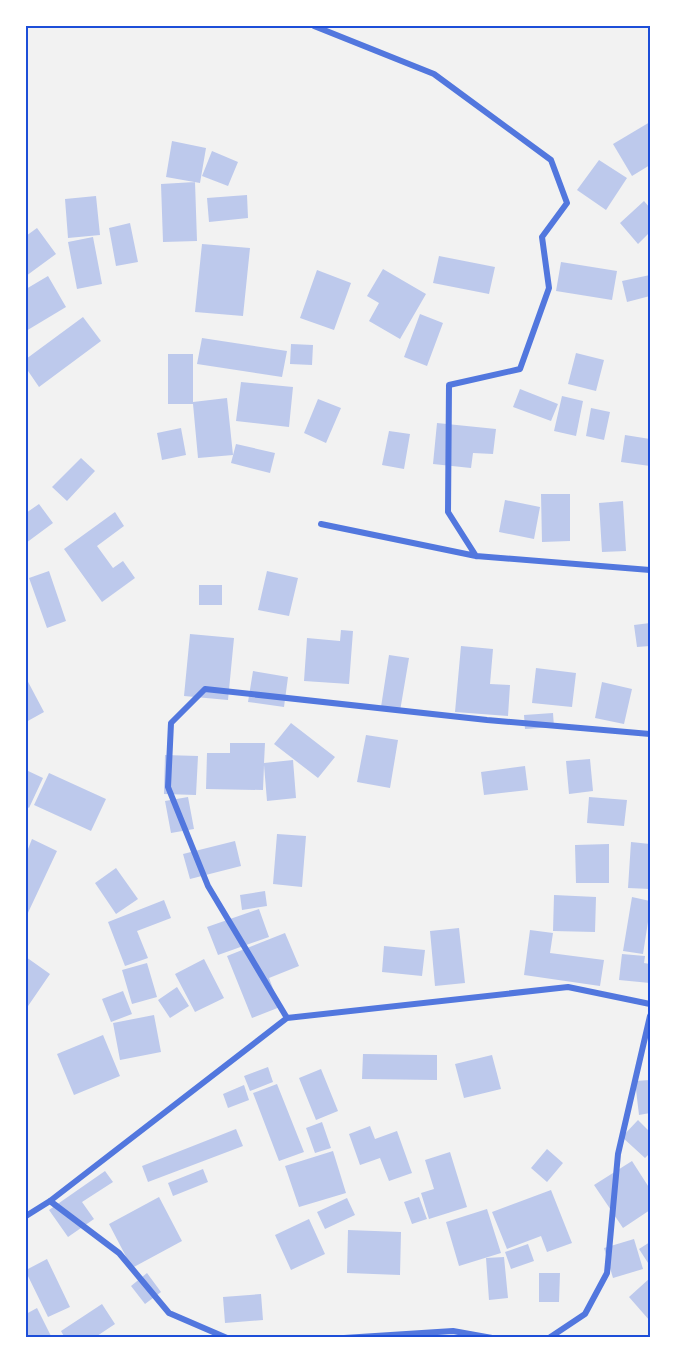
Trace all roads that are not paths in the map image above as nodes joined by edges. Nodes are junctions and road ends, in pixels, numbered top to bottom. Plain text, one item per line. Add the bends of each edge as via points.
1 (314, 26) edge
2 (321, 524) dead end
3 (476, 556) junction
4 (651, 570) edge
5 (651, 734) edge
6 (651, 1004) edge
7 (651, 1016) edge
8 (287, 1018) junction
9 (50, 1201) junction
10 (26, 1216) edge
11 (227, 1338) edge
12 (344, 1338) edge
13 (492, 1338) edge
14 (549, 1338) edge

1 - 3 street via 434,74 551,160 567,203 542,237 549,288 520,369 449,385 448,512
2 - 3 street
3 - 4 street
5 - 8 street via 205,689 171,723 168,787 208,886
6 - 8 street via 568,987
7 - 14 street via 618,1154 607,1273 585,1314
8 - 9 street
9 - 10 street
9 - 11 street via 119,1253 169,1313
12 - 13 street via 453,1331

